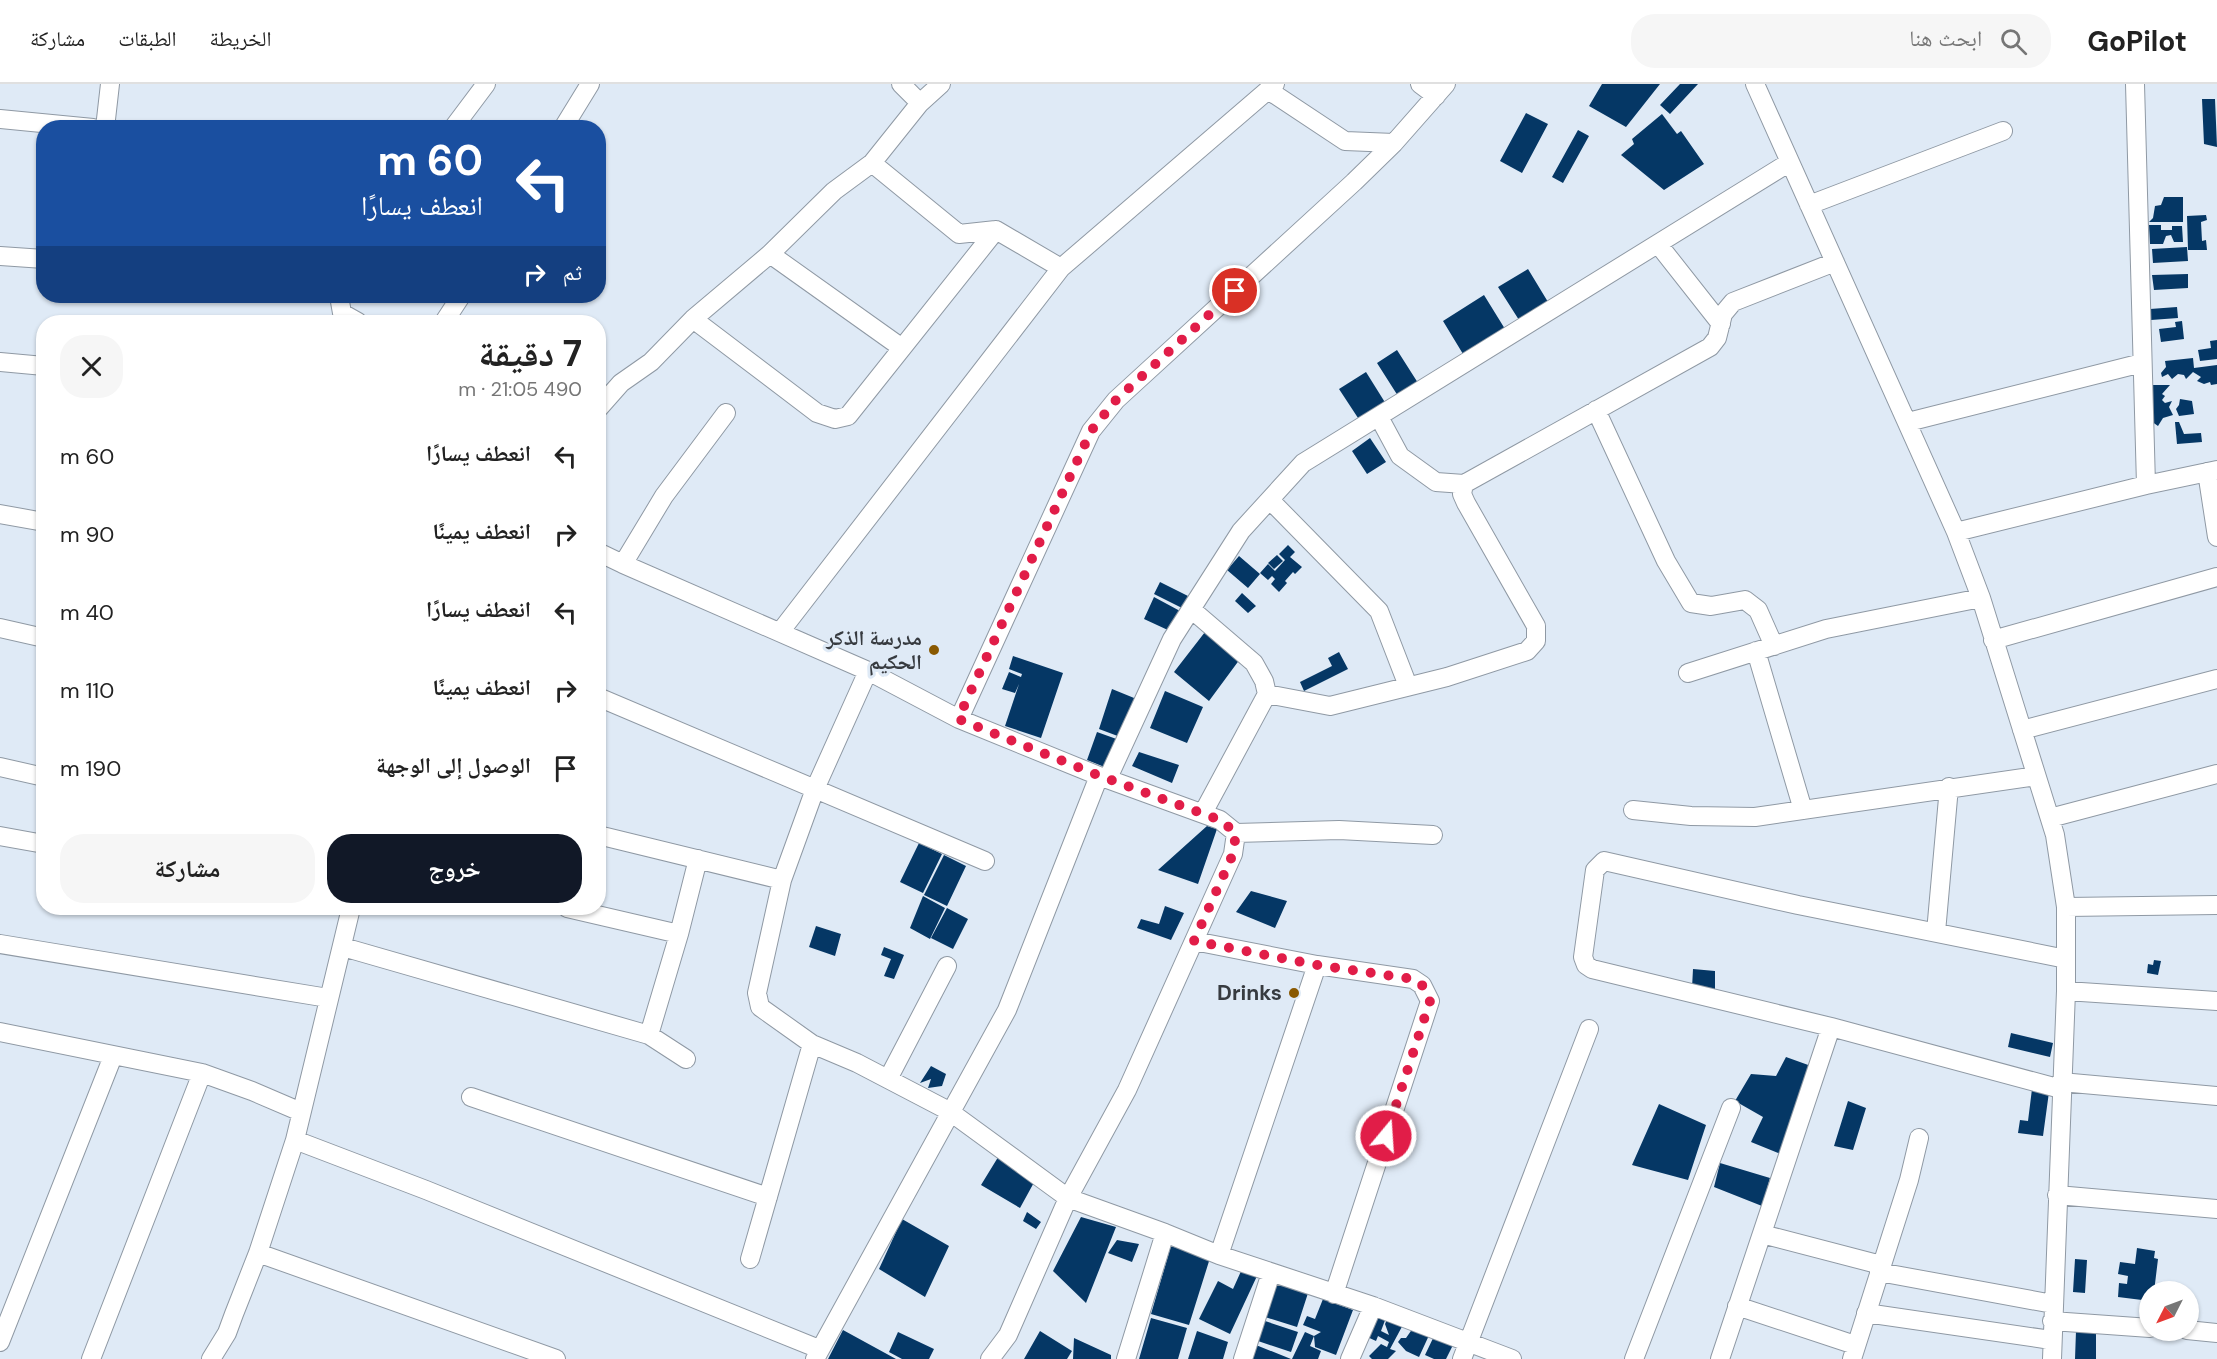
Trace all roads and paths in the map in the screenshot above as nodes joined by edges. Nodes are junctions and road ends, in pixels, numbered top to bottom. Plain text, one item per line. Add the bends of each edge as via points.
1 (110, 84) edge
2 (486, 84) edge
3 (590, 84) edge
4 (901, 84) edge
5 (941, 84) edge
6 (1420, 84) edge
7 (1755, 84) edge
8 (2135, 84) edge
9 (1272, 87) edge
10 (1441, 90) edge
11 (920, 103) junction
12 (0, 119) edge
13 (106, 120) edge
14 (459, 120) edge
15 (568, 120) edge
16 (36, 122) edge
17 (2003, 131) dead end
18 (1394, 143) junction
19 (1790, 162) junction
20 (872, 163) junction
21 (1809, 205) junction
22 (996, 230) junction
23 (1658, 244) junction
24 (770, 254) junction
25 (0, 256) edge
26 (36, 258) edge
27 (1835, 262) junction
28 (1061, 268) junction
29 (693, 319) junction
30 (1721, 324) junction
31 (902, 348) junction
32 (0, 362) edge
33 (2142, 363) junction
34 (36, 365) edge
35 (606, 400) edge
36 (1596, 410) junction
37 (726, 413) dead end
38 (1379, 417) junction
39 (1908, 422) junction
40 (2212, 471) edge
41 (1464, 484) junction
42 (2146, 485) junction
43 (1270, 500) junction
44 (0, 514) edge
45 (36, 521) edge
46 (1956, 531) junction
47 (2217, 537) edge
48 (606, 556) edge
49 (623, 564) junction
50 (2217, 577) edge
51 (1981, 598) junction
52 (1191, 609) junction
53 (0, 628) edge
54 (780, 632) junction
55 (36, 636) edge
56 (1994, 640) junction
57 (1774, 646) junction
58 (1756, 651) junction
59 (868, 671) junction
60 (1688, 674) dead end
61 (2217, 679) edge
62 (1408, 686) junction
63 (1267, 694) junction
64 (606, 701) edge
65 (958, 719) junction
66 (2022, 730) junction
67 (0, 767) edge
68 (2217, 774) edge
69 (36, 775) edge
70 (2037, 776) junction
71 (1104, 777) junction
72 (1949, 787) junction
73 (815, 789) junction
74 (1633, 810) dead end
75 (1803, 810) junction
76 (1203, 813) junction
77 (2050, 818) junction
78 (1236, 833) junction
79 (1433, 835) dead end
80 (0, 836) edge
81 (606, 837) edge
82 (36, 843) edge
83 (698, 859) junction
84 (985, 861) dead end
85 (782, 880) junction
86 (2217, 905) edge
87 (2066, 907) junction
88 (350, 915) edge
89 (597, 915) edge
90 (1936, 932) junction
91 (678, 934) junction
92 (1194, 941) junction
93 (0, 944) edge
94 (343, 947) junction
95 (2066, 959) junction
96 (1317, 965) junction
97 (947, 966) dead end
98 (2066, 991) junction
99 (328, 998) junction
100 (2217, 1001) edge
101 (1832, 1027) junction
102 (1589, 1029) dead end
103 (0, 1033) edge
104 (649, 1035) junction
105 (812, 1044) junction
106 (113, 1056) junction
107 (686, 1059) dead end
108 (202, 1073) junction
109 (888, 1079) junction
110 (2061, 1085) junction
111 (2217, 1096) edge
112 (471, 1097) dead end
113 (1731, 1108) dead end
114 (301, 1112) junction
115 (949, 1112) junction
116 (1919, 1138) dead end
117 (295, 1140) junction
118 (2057, 1195) junction
119 (768, 1197) junction
120 (1068, 1198) junction
121 (2217, 1209) edge
122 (1165, 1233) junction
123 (1762, 1234) junction
124 (258, 1253) junction
125 (1220, 1255) junction
126 (750, 1259) dead end
127 (1880, 1268) junction
128 (1271, 1273) junction
129 (1334, 1294) junction
130 (1373, 1306) junction
131 (1737, 1306) junction
132 (2053, 1312) junction
133 (1866, 1313) junction
134 (2139, 1326) edge
135 (2199, 1331) edge
136 (2217, 1333) edge
137 (2051, 1340) junction
138 (0, 1342) edge
139 (1466, 1351) edge
140 (1853, 1352) edge
141 (817, 1354) edge
142 (91, 1359) edge
143 (211, 1359) edge
144 (556, 1359) edge
145 (990, 1359) edge
146 (1126, 1359) edge
147 (1243, 1359) edge
148 (1350, 1359) edge
149 (1512, 1359) edge
150 (1634, 1359) edge
151 (1720, 1359) edge
152 (2052, 1359) edge

1 - 13 street
2 - 14 street
3 - 15 street
4 - 11 street
5 - 11 street
6 - 10 street
7 - 19 street
8 - 33 street
9 - 18 street via 1345,141
9 - 28 street
10 - 18 street
11 - 20 street
12 - 16 street
17 - 21 street
18 - 65 street via 1116,400 1091,431
19 - 21 street
19 - 23 street
20 - 22 street via 959,234
20 - 24 street via 834,191
21 - 27 street
22 - 28 street
22 - 31 street
23 - 30 street
23 - 38 street
24 - 29 street
24 - 31 street
25 - 26 street
27 - 30 street via 1733,302 1723,314
27 - 39 street
28 - 54 street
29 - 31 street via 817,413 835,419 848,416
29 - 35 street
30 - 36 street via 1710,347
32 - 34 street
33 - 39 street
33 - 42 street
36 - 41 street
36 - 57 street via 1666,561 1691,603 1710,606 1745,600 1758,610
37 - 49 street via 663,496
38 - 41 street via 1400,456 1436,482
38 - 43 street via 1303,463
39 - 46 street
40 - 42 street
40 - 47 street
41 - 62 street via 1462,494 1466,503 1536,626 1536,641 1527,651
42 - 46 street
43 - 52 street via 1242,531
43 - 62 street via 1379,611
44 - 45 street
46 - 51 street
48 - 49 street
49 - 54 street
50 - 56 street
51 - 56 street
51 - 57 street via 1826,629
52 - 63 street via 1254,663
52 - 71 street via 1172,639
53 - 55 street
54 - 59 street
56 - 66 street
57 - 58 street
58 - 60 street
58 - 75 street
59 - 65 street
59 - 73 street
61 - 66 street
62 - 63 street via 1330,706
63 - 76 street
64 - 73 street
65 - 71 street
66 - 70 street
67 - 69 street
68 - 77 street
70 - 72 street
70 - 77 street
71 - 76 street
71 - 115 street via 1006,1010
72 - 75 street
72 - 90 street
73 - 84 street
73 - 85 street
74 - 75 street via 1744,817
76 - 78 street
77 - 87 street
78 - 79 street via 1339,830
78 - 92 street via 1233,854
80 - 82 street
81 - 83 street
83 - 85 street
83 - 91 street
85 - 105 street via 757,993 760,1007
86 - 87 street
87 - 95 street
88 - 94 street
89 - 91 street
90 - 95 street
90 - 101 street via 1604,861 1595,870 1583,957 1592,969
91 - 104 street
92 - 96 street
92 - 120 street via 1127,1090
93 - 99 street
94 - 99 street
94 - 104 street
95 - 98 street
96 - 125 street
96 - 129 street via 1413,979 1422,985 1430,1001
97 - 109 street
98 - 100 street
98 - 110 street
99 - 114 street
101 - 110 street
101 - 123 street
102 - 139 street
103 - 106 street
104 - 107 street
105 - 109 street
105 - 119 street
106 - 108 street
106 - 138 street
108 - 114 street
108 - 142 street
109 - 115 street
110 - 111 street
110 - 118 street
112 - 119 street
113 - 150 street
114 - 117 street
115 - 120 street
115 - 141 street
116 - 127 street
117 - 124 street
117 - 141 street
118 - 121 street
118 - 132 street
119 - 126 street
120 - 122 street
120 - 145 street via 1008,1335
122 - 125 street
122 - 146 street
123 - 127 street
123 - 131 street
124 - 143 street via 227,1333
124 - 144 street
125 - 128 street
127 - 132 street
127 - 133 street
128 - 129 street
128 - 147 street
129 - 130 street
130 - 139 street
130 - 148 street
131 - 140 street
131 - 151 street
132 - 134 street
132 - 137 street
133 - 137 street
133 - 140 street
135 - 136 street
137 - 152 street
139 - 149 street

